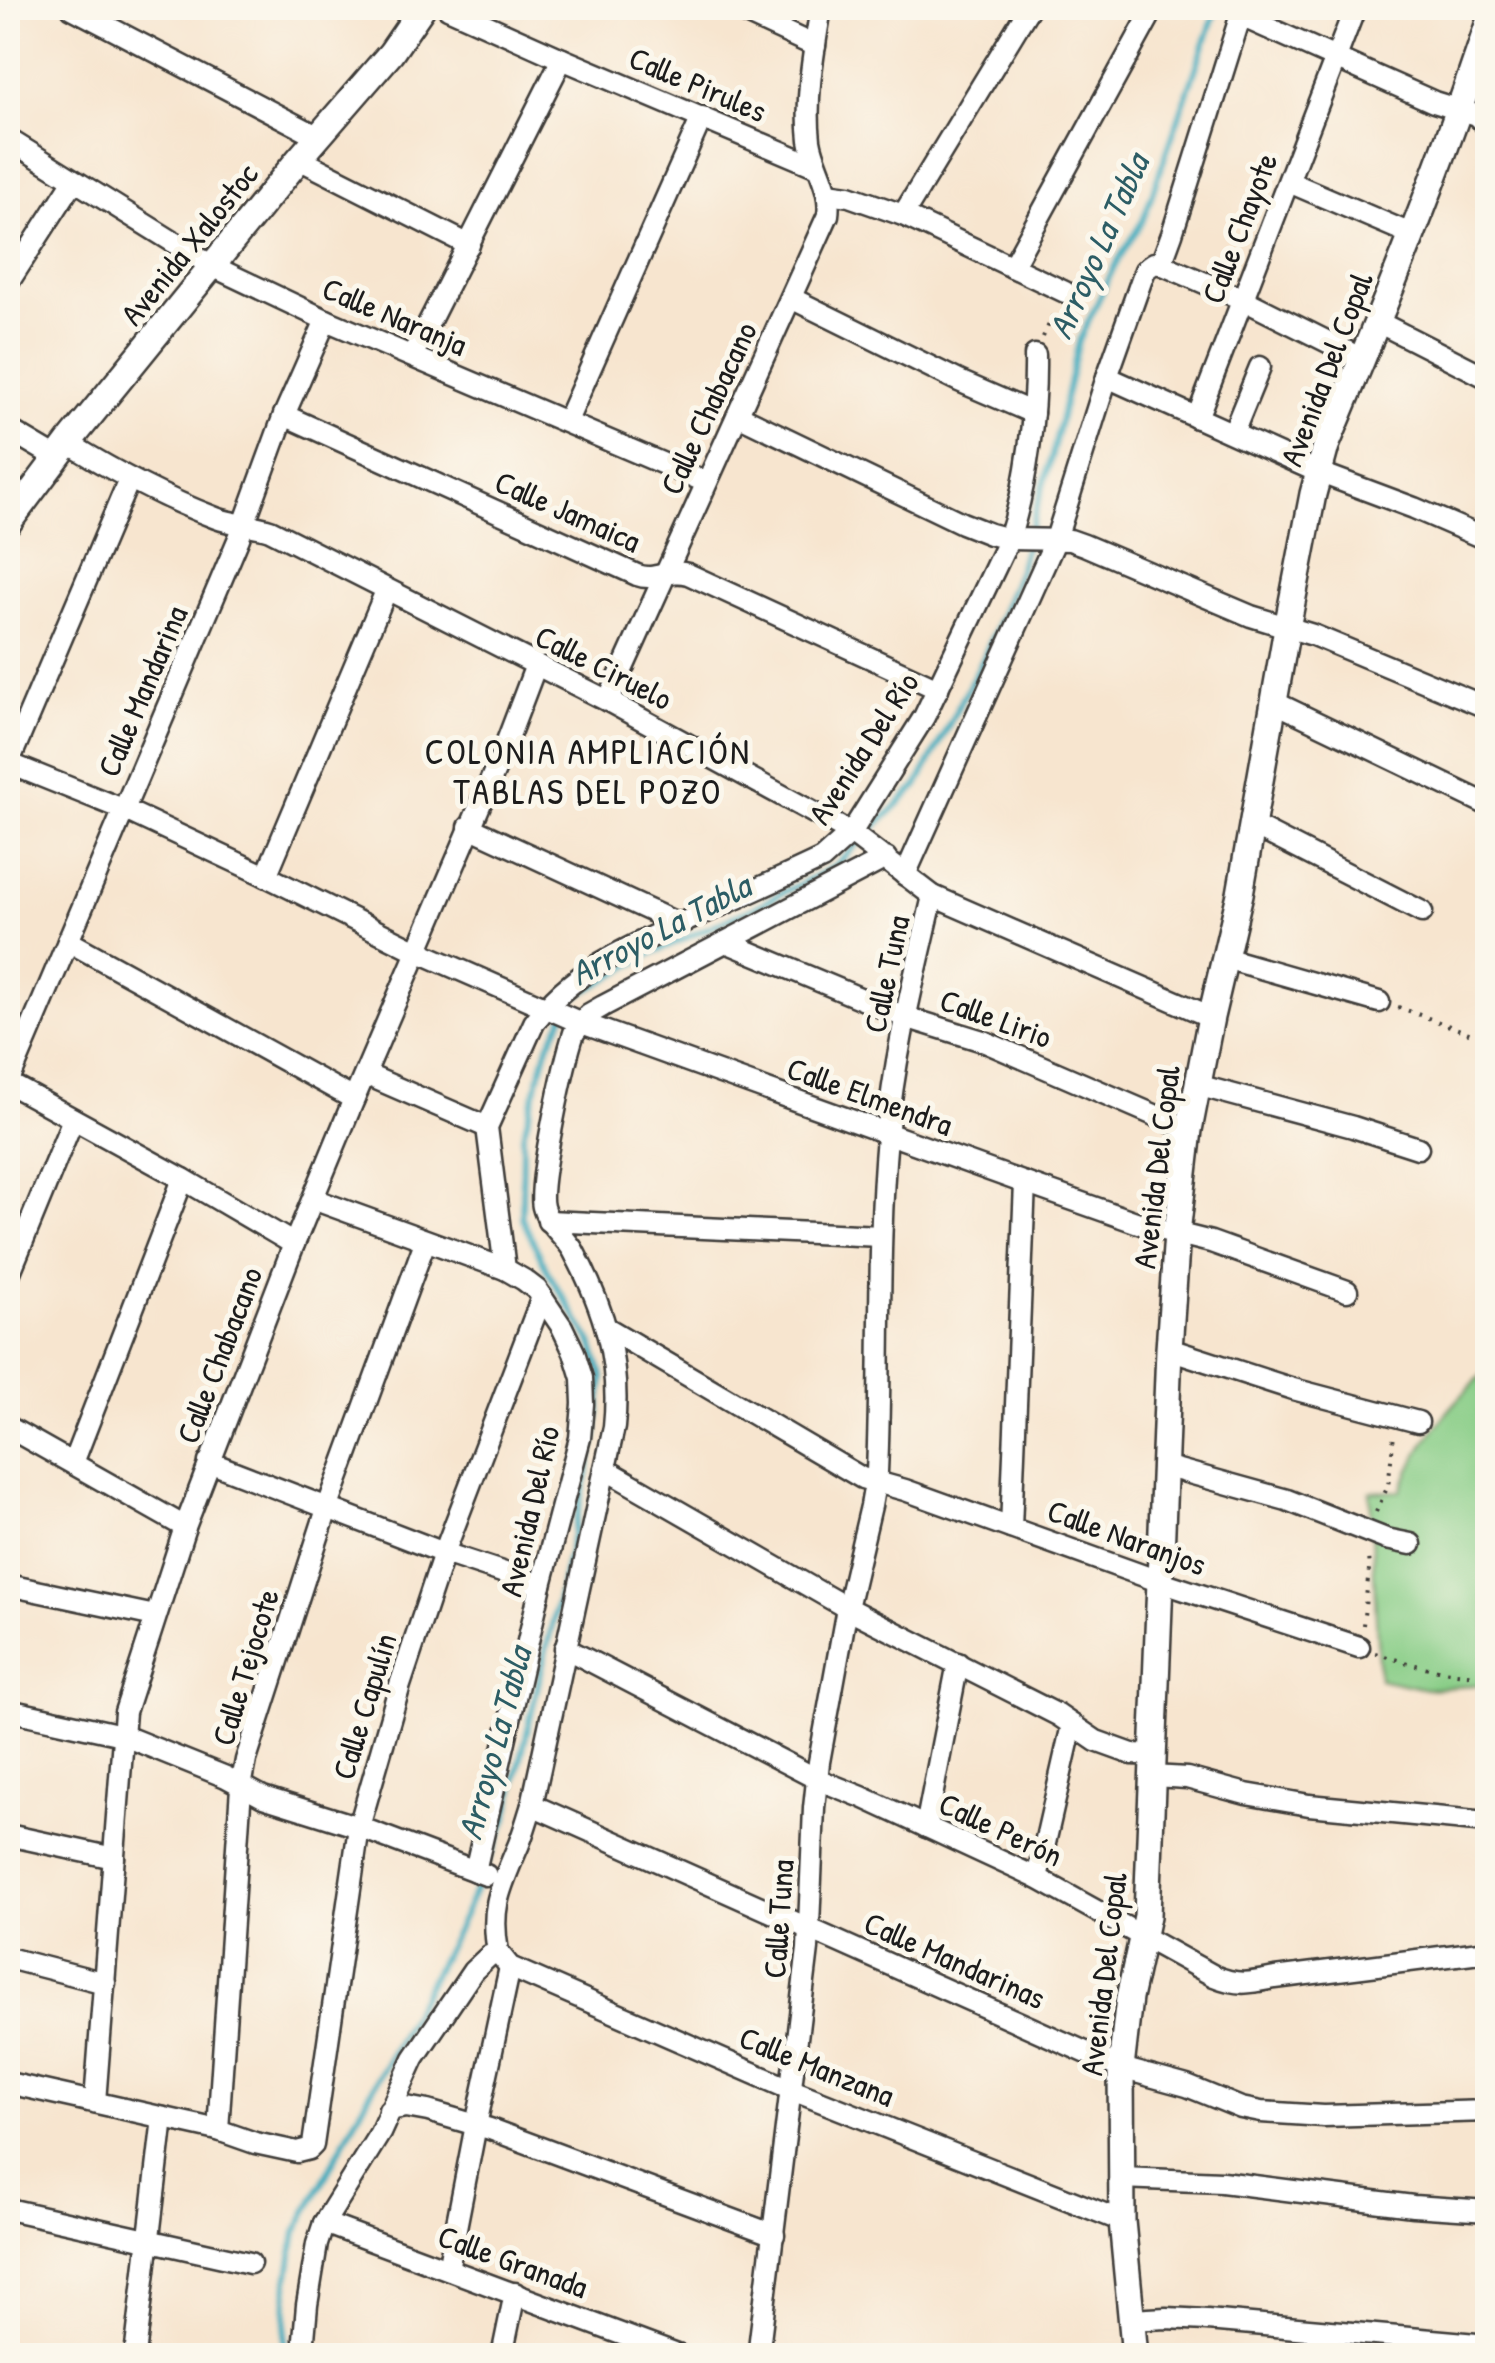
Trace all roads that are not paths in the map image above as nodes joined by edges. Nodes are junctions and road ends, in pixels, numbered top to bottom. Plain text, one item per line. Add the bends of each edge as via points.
1 (72, 8) edge
2 (422, 8) edge
3 (448, 8) edge
4 (732, 8) edge
5 (820, 8) edge
6 (1030, 8) edge
7 (1154, 8) edge
8 (1355, 8) edge
9 (1242, 12) edge
10 (1488, 25) edge
11 (814, 46) junction
12 (1336, 58) junction
13 (562, 59) junction
14 (1460, 109) junction
15 (702, 117) junction
16 (1488, 127) edge
17 (320, 137) junction
18 (8, 139) edge
19 (299, 159) junction
20 (816, 166) junction
21 (72, 182) junction
22 (1289, 182) junction
23 (828, 193) junction
24 (904, 215) junction
25 (1413, 235) junction
26 (469, 245) junction
27 (1161, 264) junction
28 (212, 266) junction
29 (1012, 266) junction
30 (8, 282) edge
31 (1064, 292) road end
32 (791, 298) junction
33 (1244, 300) junction
34 (326, 320) junction
35 (1378, 322) junction
36 (1035, 355) road end
37 (412, 356) junction
38 (1362, 359) junction
39 (1260, 367) dead end
40 (1107, 377) junction
41 (1488, 378) edge
42 (1034, 413) junction
43 (284, 415) junction
44 (738, 415) junction
45 (1197, 418) junction
46 (567, 421) junction
47 (8, 429) edge
48 (1233, 433) junction
49 (62, 451) junction
50 (1318, 472) junction
51 (129, 480) junction
52 (706, 482) junction
53 (8, 522) edge
54 (244, 523) junction
55 (1015, 539) junction
56 (1050, 540) junction
57 (1488, 540) edge
58 (666, 573) junction
59 (386, 591) junction
60 (1287, 628) junction
61 (536, 665) junction
62 (938, 689) junction
63 (608, 701) junction
64 (1274, 702) junction
65 (1488, 708) edge
66 (8, 763) edge
67 (1488, 805) edge
68 (124, 810) junction
69 (1252, 824) junction
70 (469, 827) junction
71 (866, 843) junction
72 (905, 875) junction
73 (266, 876) junction
74 (934, 896) junction
75 (1422, 912) dead end
76 (679, 924) junction
77 (68, 942) junction
78 (726, 942) junction
79 (416, 950) junction
80 (1224, 958) junction
81 (1379, 1002) road end
82 (549, 1009) junction
83 (1211, 1016) junction
84 (905, 1017) junction
85 (580, 1022) junction
86 (365, 1074) junction
87 (8, 1083) edge
88 (1197, 1085) junction
89 (354, 1099) junction
90 (73, 1119) junction
91 (487, 1127) junction
92 (1189, 1130) junction
93 (887, 1134) junction
94 (1418, 1148) dead end
95 (183, 1179) junction
96 (1025, 1183) junction
97 (313, 1199) junction
98 (548, 1221) junction
99 (1177, 1233) junction
100 (881, 1236) junction
101 (425, 1242) junction
102 (294, 1244) junction
103 (505, 1270) junction
104 (8, 1277) edge
105 (1347, 1291) dead end
106 (542, 1297) junction
107 (607, 1328) junction
108 (1169, 1349) junction
109 (1418, 1422) dead end
110 (8, 1427) edge
111 (209, 1462) junction
112 (73, 1463) junction
113 (1164, 1466) junction
114 (605, 1469) junction
115 (875, 1482) junction
116 (326, 1509) junction
117 (185, 1526) junction
118 (1011, 1528) junction
119 (1411, 1544) dead end
120 (444, 1553) junction
121 (1161, 1582) junction
122 (542, 1585) junction
123 (8, 1586) edge
124 (847, 1608) junction
125 (154, 1616) junction
126 (1359, 1647) road end
127 (564, 1648) junction
128 (958, 1663) junction
129 (8, 1710) edge
130 (1072, 1725) junction
131 (122, 1735) junction
132 (1154, 1765) junction
133 (816, 1779) junction
134 (241, 1787) junction
135 (532, 1805) junction
136 (1476, 1821) dead end
137 (359, 1827) junction
138 (926, 1827) junction
139 (8, 1835) edge
140 (114, 1858) junction
141 (488, 1876) junction
142 (1037, 1878) junction
143 (809, 1928) junction
144 (1144, 1937) junction
145 (1488, 1950) edge
146 (8, 1958) edge
147 (504, 1959) junction
148 (104, 1983) junction
149 (1121, 2068) junction
150 (8, 2083) edge
151 (792, 2090) junction
152 (95, 2102) junction
153 (389, 2110) junction
154 (1488, 2111) edge
155 (163, 2118) junction
156 (476, 2124) junction
157 (218, 2130) junction
158 (1121, 2178) junction
159 (8, 2209) edge
160 (1488, 2211) edge
161 (1122, 2220) junction
162 (324, 2222) junction
163 (774, 2235) junction
164 (147, 2240) junction
165 (250, 2263) dead end
166 (448, 2269) junction
167 (515, 2294) junction
168 (1131, 2320) junction
169 (1488, 2345) edge
170 (667, 2353) edge
171 (134, 2356) edge
172 (305, 2356) edge
173 (502, 2356) edge
174 (758, 2356) edge
175 (1135, 2356) edge

1 - 17 street
2 - 17 street, Avenida Xalostoc
3 - 13 street, Calle Pirules
4 - 11 street
5 - 11 street
6 - 24 street
7 - 29 street
8 - 12 street, Calle Chayote
9 - 12 street
9 - 27 street
10 - 14 street, Avenida Del Copal
11 - 20 street via 808,120
12 - 14 street
12 - 22 street, Calle Chayote
13 - 15 street, Calle Pirules
13 - 26 street
14 - 16 street
14 - 25 street, Avenida Del Copal
15 - 20 street, Calle Pirules
15 - 46 street
17 - 19 street, Avenida Xalostoc
18 - 21 street, Calle Naranja
19 - 26 street
19 - 28 street, Avenida Xalostoc
20 - 23 street
21 - 28 street, Calle Naranja
21 - 30 street
22 - 25 street
22 - 33 street, Calle Chayote
23 - 24 street
23 - 32 street, Calle Chabacano via 828,214
24 - 29 street
25 - 35 street, Avenida Del Copal
26 - 37 street
27 - 33 street
27 - 40 street via 1145,270
28 - 34 street, Calle Naranja
28 - 49 street, Avenida Xalostoc
29 - 31 street
32 - 42 street
32 - 44 street, Calle Chabacano
33 - 38 street
33 - 45 street, Calle Chayote
34 - 37 street, Calle Naranja
34 - 43 street, Calle Mandarina
35 - 38 street, Avenida Del Copal
35 - 41 street
36 - 42 street, Avenida Del Río
37 - 46 street, Calle Naranja
38 - 50 street, Avenida Del Copal
39 - 48 street
40 - 45 street
40 - 56 street
42 - 55 street, Avenida Del Río
43 - 54 street, Calle Mandarina
43 - 58 street, Calle Jamaica via 637,575
44 - 52 street, Calle Chabacano
44 - 55 street via 962,523
45 - 48 street
46 - 52 street, Calle Naranja
47 - 49 street, Calle Ciruelo
48 - 50 street
49 - 51 street, Calle Ciruelo
49 - 53 street, Avenida Xalostoc
50 - 57 street
50 - 60 street, Avenida Del Copal
51 - 54 street, Calle Ciruelo via 220,520
51 - 66 street
52 - 58 street, Calle Chabacano
54 - 59 street, Calle Ciruelo
54 - 68 street, Calle Mandarina
55 - 56 street
55 - 62 street, Avenida Del Río
56 - 60 street via 1084,545
56 - 72 street
58 - 62 street, Calle Jamaica via 688,574
58 - 63 street, Calle Chabacano
59 - 61 street, Calle Ciruelo
59 - 73 street
60 - 64 street, Avenida Del Copal
60 - 65 street
61 - 63 street, Calle Ciruelo
61 - 70 street, Calle Chabacano
62 - 71 street, Avenida Del Río
63 - 71 street, Calle Ciruelo
64 - 67 street
64 - 69 street, Avenida Del Copal
66 - 68 street, Calle Elmendra
68 - 73 street, Calle Elmendra
68 - 77 street, Calle Mandarina
69 - 75 street
69 - 80 street, Avenida Del Copal
70 - 76 street
70 - 79 street, Calle Chabacano
71 - 72 street, Calle Ciruelo
71 - 76 street, Avenida Del Río
71 - 78 street, Avenida Del Río
72 - 74 street, Calle Ciruelo
73 - 79 street, Calle Elmendra
74 - 83 street, Calle Ciruelo
74 - 84 street, Calle Tuna
76 - 82 street, Avenida Del Río via 609,958
77 - 87 street, Calle Mandarina
77 - 89 street
78 - 84 street, Calle Lirio
78 - 85 street, Avenida Del Río
79 - 82 street, Calle Elmendra
79 - 86 street, Calle Chabacano
80 - 81 street
80 - 83 street, Avenida Del Copal
82 - 85 street, Calle Elmendra
82 - 91 street, Avenida Del Río via 534,1023
83 - 88 street, Avenida Del Copal
84 - 92 street, Calle Lirio via 983,1041
84 - 93 street, Calle Tuna
85 - 93 street, Calle Elmendra
85 - 98 street via 543,1180
86 - 89 street, Calle Chabacano
86 - 91 street
87 - 90 street
88 - 92 street, Avenida Del Copal
88 - 94 street
89 - 97 street, Calle Chabacano
90 - 95 street
90 - 104 street
91 - 103 street
92 - 99 street, Avenida Del Copal
93 - 96 street, Calle Elmendra
93 - 100 street, Calle Tuna
95 - 102 street
95 - 112 street
96 - 99 street, Calle Elmendra
96 - 118 street
97 - 101 street
97 - 102 street, Calle Chabacano
98 - 100 street
98 - 107 street, Avenida Del Río via 572,1248
99 - 105 street, Calle Elmendra
99 - 108 street, Avenida Del Copal
100 - 115 street, Calle Tuna
101 - 103 street
101 - 116 street, Calle Tejocote
102 - 111 street, Calle Chabacano
103 - 106 street, Avenida Del Río
106 - 120 street, Calle Capulín
106 - 122 street, Avenida Del Río via 574,1352 583,1404
107 - 114 street, Avenida Del Río via 617,1402
107 - 115 street
108 - 109 street
108 - 113 street, Avenida Del Copal
110 - 112 street
111 - 116 street
111 - 117 street, Calle Chabacano
112 - 117 street
113 - 119 street
113 - 121 street, Avenida Del Copal
114 - 124 street
114 - 127 street, Avenida Del Río
115 - 118 street, Calle Naranjos
115 - 124 street, Calle Tuna
116 - 120 street
116 - 134 street, Calle Tejocote
117 - 125 street, Calle Chabacano
118 - 121 street, Calle Naranjos
120 - 122 street
120 - 137 street, Calle Capulín
121 - 126 street, Calle Naranjos
121 - 132 street, Avenida Del Copal
122 - 141 street, Avenida Del Río
123 - 125 street
124 - 128 street
124 - 133 street, Calle Tuna
125 - 131 street, Calle Chabacano
127 - 133 street, Calle Perón
127 - 135 street, Avenida Del Río
128 - 130 street
128 - 138 street
129 - 131 street
130 - 132 street
130 - 142 street
131 - 134 street
131 - 140 street, Calle Chabacano
132 - 136 street via 1309,1806
132 - 144 street, Avenida Del Copal
133 - 138 street, Calle Perón
133 - 143 street, Calle Tuna
134 - 137 street
134 - 157 street, Calle Tejocote
135 - 141 street, Avenida Del Río via 517,1850
135 - 143 street, Calle Mandarinas
137 - 141 street
137 - 157 street, Calle Capulín via 310,2150
138 - 142 street, Calle Perón
139 - 140 street
140 - 148 street, Calle Chabacano
141 - 147 street, Avenida Del Río
142 - 144 street, Calle Perón
143 - 149 street, Calle Mandarinas
143 - 151 street, Calle Tuna
144 - 145 street, Calle Perón via 1214,1976 1244,1984
144 - 149 street, Avenida Del Copal
146 - 148 street
147 - 151 street, Calle Manzana
147 - 153 street via 490,1956 473,1972 414,2058
147 - 156 street, Avenida Del Río
148 - 152 street, Calle Chabacano
149 - 154 street, Calle Mandarinas via 1262,2112
149 - 158 street, Avenida Del Copal
150 - 152 street
151 - 161 street, Calle Manzana
151 - 163 street, Calle Tuna
152 - 155 street
153 - 156 street via 406,2107
153 - 162 street
155 - 157 street
155 - 164 street
156 - 163 street
156 - 166 street, Avenida Del Río
158 - 160 street via 1222,2182
158 - 161 street, Avenida Del Copal
159 - 164 street
161 - 168 street, Avenida Del Copal
162 - 166 street, Calle Granada
162 - 172 street
163 - 174 street, Calle Tuna
164 - 165 street
164 - 171 street
166 - 167 street, Calle Granada
167 - 170 street, Calle Granada
167 - 173 street
168 - 169 street via 1206,2320
168 - 175 street, Avenida Del Copal

